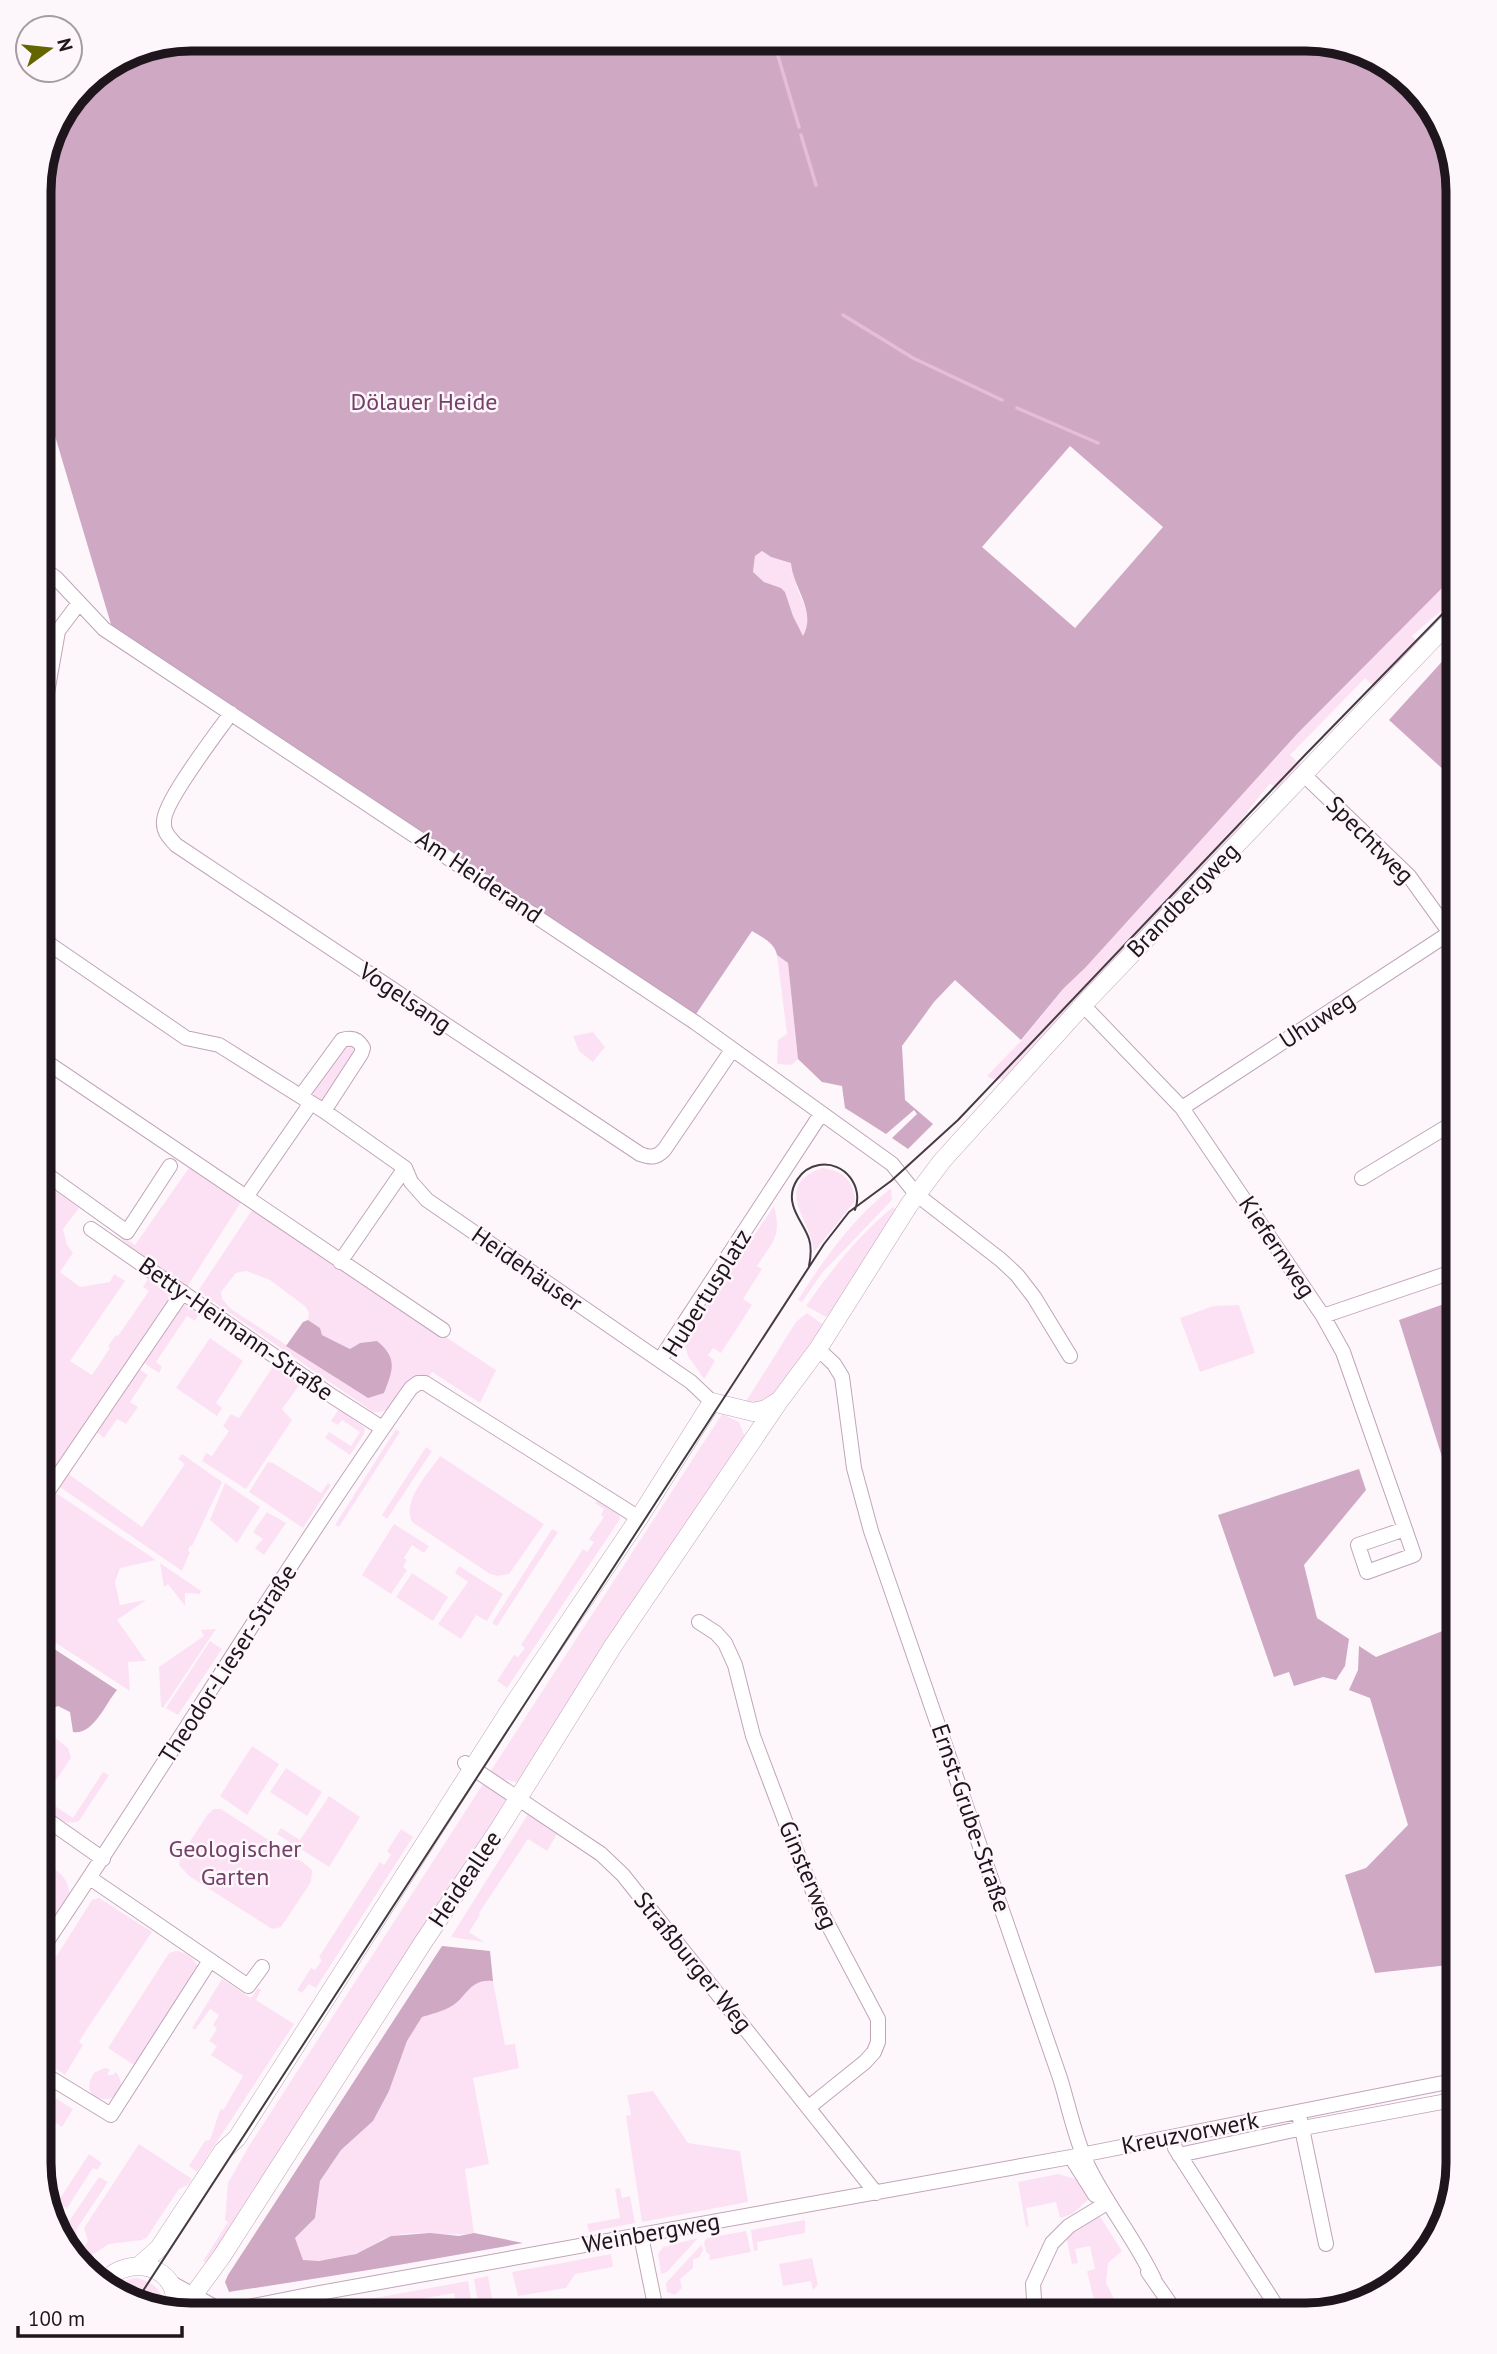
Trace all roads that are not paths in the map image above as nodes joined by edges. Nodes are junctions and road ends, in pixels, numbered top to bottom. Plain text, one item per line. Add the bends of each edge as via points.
1 (51, 574) edge
2 (79, 603) junction
3 (1446, 625) edge
4 (51, 670) edge
5 (232, 713) junction
6 (1303, 774) junction
7 (1446, 926) edge
8 (1446, 944) edge
9 (51, 945) edge
10 (1083, 1005) junction
11 (732, 1050) junction
12 (51, 1065) edge
13 (312, 1104) junction
14 (1182, 1108) junction
15 (821, 1114) junction
16 (1446, 1127) edge
17 (170, 1166) dead end
18 (405, 1168) junction
19 (51, 1177) edge
20 (1362, 1178) dead end
21 (916, 1195) junction
22 (246, 1197) junction
23 (91, 1229) dead end
24 (340, 1262) junction
25 (1446, 1274) edge
26 (183, 1292) junction
27 (1323, 1316) junction
28 (443, 1330) dead end
29 (818, 1349) junction
30 (1070, 1356) dead end
31 (660, 1360) junction
32 (780, 1400) junction
33 (712, 1402) junction
34 (739, 1410) junction
35 (383, 1428) junction
36 (750, 1442) junction
37 (51, 1486) edge
38 (639, 1518) junction
39 (1405, 1529) dead end
40 (699, 1622) dead end
41 (469, 1766) junction
42 (518, 1798) junction
43 (51, 1823) edge
44 (103, 1859) junction
45 (90, 1878) junction
46 (51, 1934) edge
47 (209, 1962) junction
48 (262, 1967) dead end
49 (51, 2079) edge
50 (1446, 2082) edge
51 (1446, 2101) edge
52 (809, 2108) junction
53 (1297, 2111) junction
54 (1303, 2128) junction
55 (1169, 2137) junction
56 (1179, 2155) junction
57 (1077, 2156) junction
58 (876, 2193) junction
59 (1102, 2206) junction
60 (641, 2236) junction
61 (1326, 2245) dead end
62 (139, 2266) junction
63 (108, 2277) edge
64 (1154, 2279) junction
65 (168, 2281) junction
66 (193, 2296) junction
67 (176, 2302) edge
68 (186, 2303) edge
69 (207, 2303) edge
70 (280, 2303) edge
71 (654, 2303) edge
72 (1034, 2303) edge
73 (1170, 2303) edge
74 (1274, 2303) edge

1 - 2 street, Am Heiderand
2 - 4 street via 58,631
2 - 5 street, Am Heiderand via 104,629
3 - 6 main road, Brandbergweg
5 - 11 street, Am Heiderand
5 - 11 street, Vogelsang via 177,792 163,819 166,833 176,845 330,950 649,1158 664,1150
6 - 7 street, Spechtweg via 1409,876
6 - 10 main road, Brandbergweg
8 - 14 street, Uhuweg
9 - 13 street, Heidehäuser via 186,1038 219,1045
10 - 14 street, Kiefernweg
10 - 21 main road, Brandbergweg
11 - 15 street, Am Heiderand
12 - 22 street
13 - 18 street, Heidehäuser
13 - 22 street
14 - 27 street, Kiefernweg
15 - 21 street, Am Heiderand via 892,1164
15 - 31 street, Hubertusplatz
16 - 20 street
17 - 19 street via 127,1231
18 - 24 street
18 - 31 street, Heidehäuser via 427,1200
21 - 29 main road
21 - 30 street, Am Heiderand via 1017,1275
22 - 24 street
23 - 26 street, Betty-Heimann-Straße
24 - 28 street
25 - 27 street
26 - 35 street, Betty-Heimann-Straße
26 - 37 street
27 - 39 street, Kiefernweg via 1343,1352
29 - 32 main road
29 - 57 street, Ernst-Grube-Straße via 842,1377 867,1521 1055,2065
31 - 33 street, Hubertusplatz
32 - 34 main road, Hubertusplatz via 760,1410
32 - 36 main road, Heideallee
33 - 34 main road, Hubertusplatz
33 - 38 main road, Heideallee
34 - 36 main road via 748,1423
35 - 38 street, Theodor-Lieser-Straße via 411,1388 425,1383
35 - 44 street, Theodor-Lieser-Straße
36 - 42 main road, Heideallee
38 - 41 main road, Heideallee
40 - 52 street, Ginsterweg via 725,1643 735,1665 753,1736 796,1852 824,1917 878,2019 874,2052
41 - 42 street, Straßburger Weg
41 - 62 main road, Heideallee via 237,2138 223,2151 159,2248
42 - 52 street, Straßburger Weg via 601,1854 623,1875
42 - 66 main road, Heideallee
43 - 44 street
44 - 45 street, Theodor-Lieser-Straße
45 - 46 street, Theodor-Lieser-Straße
45 - 47 street
47 - 48 street via 248,1986
47 - 49 street via 111,2115
50 - 53 street, Kreuzvorwerk
51 - 54 street
52 - 58 street, Straßburger Weg
53 - 54 street
53 - 55 street, Kreuzvorwerk
54 - 56 street
54 - 61 street
55 - 56 street
55 - 57 street, Kreuzvorwerk
56 - 74 street
57 - 58 street, Weinbergweg
57 - 59 street, Ernst-Grube-Straße
57 - 64 street, Ernst-Grube-Straße via 1142,2253
58 - 60 street, Weinbergweg
59 - 64 street, Ernst-Grube-Straße
59 - 72 street via 1069,2226 1052,2243 1036,2276
60 - 70 street, Weinbergweg
60 - 71 street
62 - 63 main road via 124,2267
62 - 65 main road
64 - 73 street, Ernst-Grube-Straße
65 - 66 street
65 - 67 main road
66 - 68 main road, Heideallee
66 - 69 street

